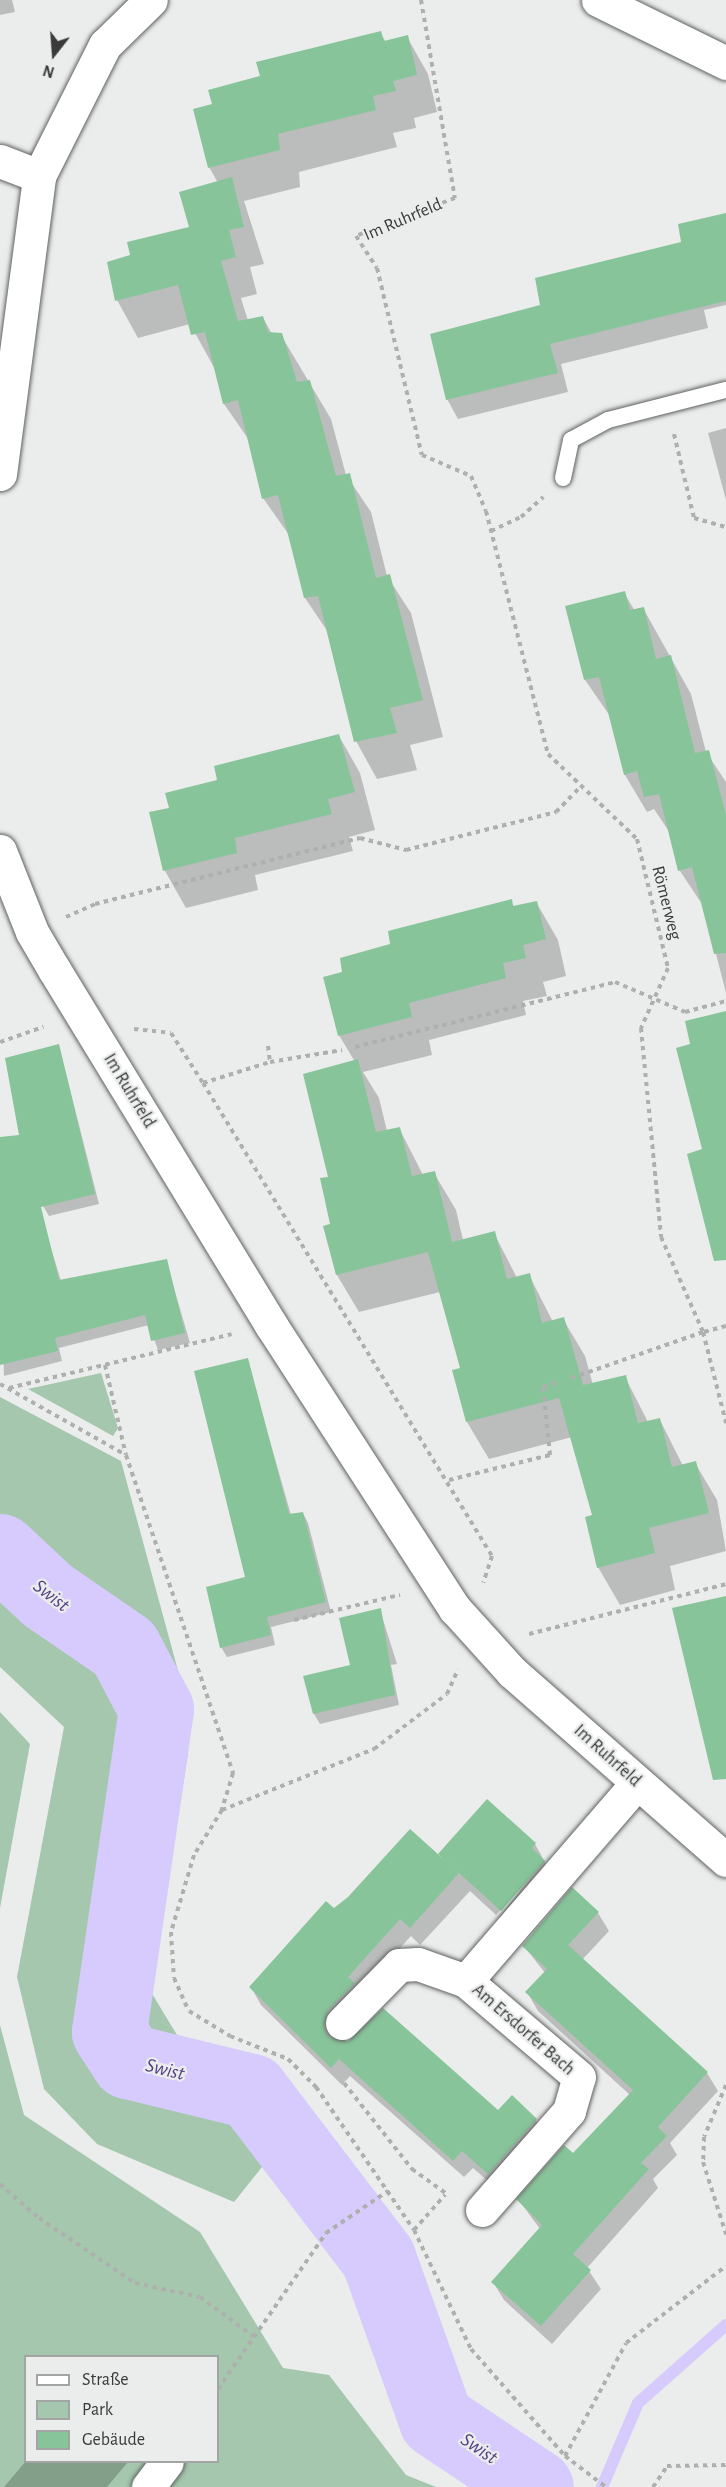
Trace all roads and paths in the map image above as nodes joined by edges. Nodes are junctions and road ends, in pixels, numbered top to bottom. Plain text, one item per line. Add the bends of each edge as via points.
1 (151, 0) edge
2 (422, 0) edge
3 (598, 0) edge
4 (726, 63) edge
5 (0, 161) edge
6 (39, 176) junction
7 (726, 390) edge
8 (667, 407) junction
9 (0, 474) edge
10 (563, 478) joint
11 (486, 511) joint
12 (726, 527) edge
13 (491, 531) junction
14 (581, 786) junction
15 (0, 851) edge
16 (32, 932) junction
17 (655, 1000) junction
18 (726, 1001) edge
19 (80, 1012) junction
20 (99, 1041) junction
21 (0, 1042) edge
22 (268, 1046) dead end
23 (355, 1047) dead end
24 (342, 1050) dead end
25 (270, 1062) junction
26 (203, 1083) junction
27 (270, 1325) junction
28 (726, 1326) edge
29 (703, 1332) junction
30 (105, 1365) junction
31 (569, 1379) dead end
32 (555, 1383) dead end
33 (0, 1384) edge
34 (8, 1389) junction
35 (726, 1423) edge
36 (126, 1455) junction
37 (449, 1480) junction
38 (437, 1581) junction
39 (726, 1584) edge
40 (455, 1608) junction
41 (294, 1620) dead end
42 (491, 1648) junction
43 (447, 1695) dead end
44 (637, 1783) junction
45 (222, 1810) junction
46 (726, 1860) edge
47 (466, 1982) junction
48 (342, 2022) dead end
49 (344, 2083) dead end
50 (726, 2085) edge
51 (0, 2184) edge
52 (388, 2191) junction
53 (445, 2195) junction
54 (482, 2210) joint
55 (414, 2230) junction
56 (726, 2234) edge
57 (726, 2266) edge
58 (253, 2336) junction
59 (219, 2387) edge
60 (565, 2456) junction
61 (166, 2463) edge
62 (726, 2465) edge
63 (148, 2487) edge
64 (606, 2487) edge
65 (653, 2487) edge

1 - 6 street via 105,45
2 - 11 path, Im Ruhrfeld via 454,198 356,236 377,268 422,455 471,476
3 - 4 street
5 - 6 street
6 - 9 street
7 - 8 lane
8 - 10 lane via 608,420 571,440
8 - 12 path via 694,518
10 - 13 path via 521,517
11 - 13 path, Römerweg
13 - 14 path, Römerweg via 548,754
14 - 16 path via 556,812 406,850 360,838 95,904
14 - 17 path, Römerweg via 637,839 668,968
15 - 16 street, Im Ruhrfeld
16 - 19 street, Im Ruhrfeld
17 - 18 path via 686,1012
17 - 23 path via 615,982
17 - 29 path, Römerweg via 641,1028 661,1237
19 - 20 street, Im Ruhrfeld
19 - 21 path
20 - 26 path via 120,1028 171,1033
20 - 27 street, Im Ruhrfeld
22 - 25 path
24 - 25 path
25 - 26 path
26 - 37 path
27 - 30 path
27 - 38 street, Im Ruhrfeld
28 - 29 path
29 - 31 path
29 - 35 path
30 - 34 path
30 - 36 path
32 - 37 path via 543,1387 550,1455
33 - 34 path
34 - 36 path
36 - 45 path via 233,1773
37 - 40 path via 492,1556 479,1594
38 - 40 street, Im Ruhrfeld
38 - 41 path
39 - 42 path
40 - 42 street, Im Ruhrfeld
42 - 44 street, Im Ruhrfeld
43 - 45 path via 374,1749
44 - 46 street, Im Ruhrfeld
44 - 47 street, Am Ersdorfer Bach
45 - 52 path via 194,1856 171,1932 174,1978 189,2010 230,2036 288,2059 316,2088
47 - 48 street, Am Ersdorfer Bach via 418,1964 399,1965
47 - 54 street, Am Ersdorfer Bach via 579,2077 569,2111
49 - 53 path via 412,2169
50 - 56 path via 704,2137 703,2162
51 - 58 path via 39,2218 135,2283 200,2297
52 - 55 path
52 - 58 path via 326,2233
53 - 54 path via 464,2195
53 - 55 path
55 - 60 path via 471,2349
57 - 60 path via 626,2343
58 - 59 path
60 - 64 path
61 - 63 street
62 - 65 path via 667,2466

